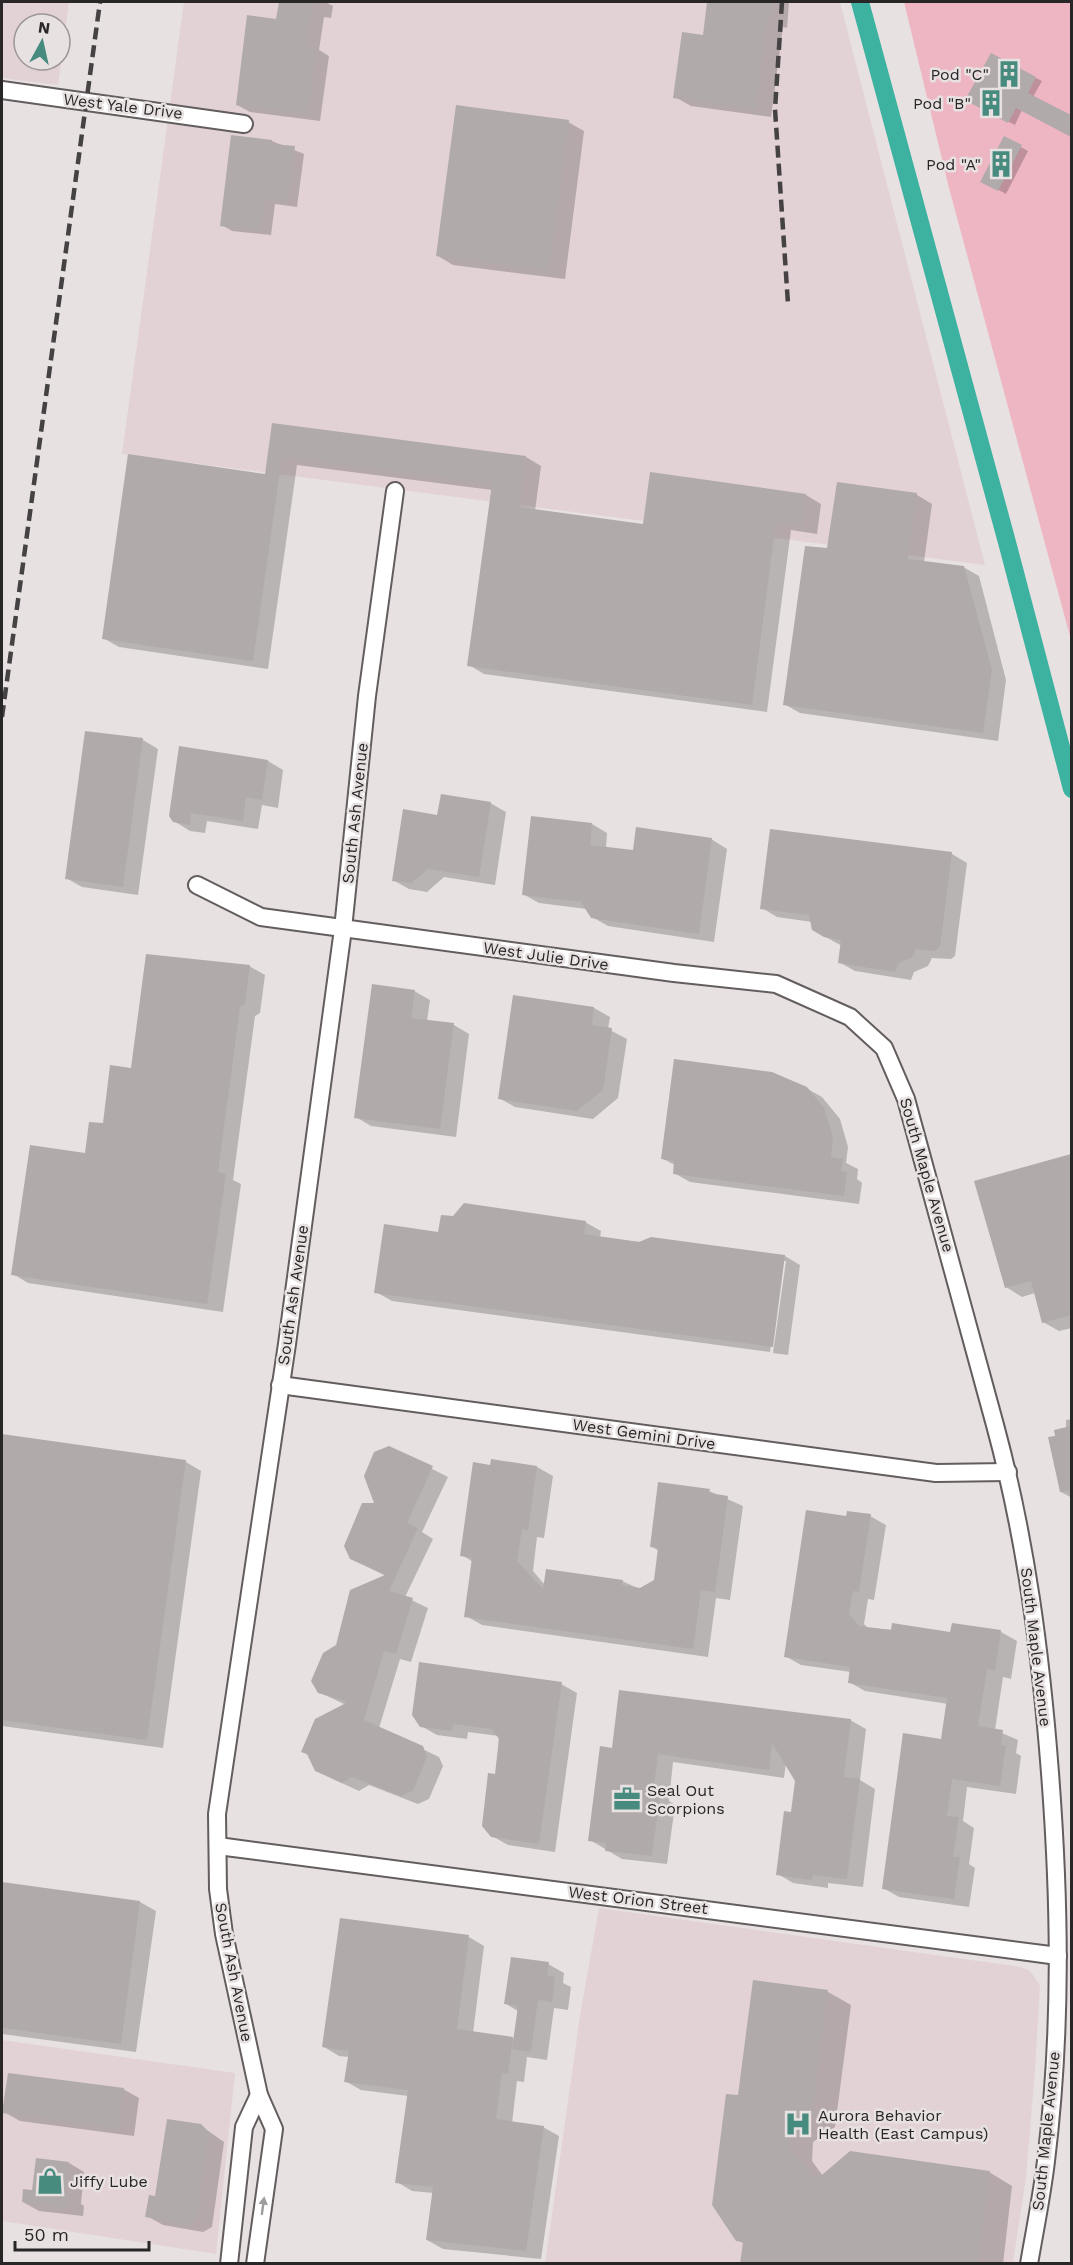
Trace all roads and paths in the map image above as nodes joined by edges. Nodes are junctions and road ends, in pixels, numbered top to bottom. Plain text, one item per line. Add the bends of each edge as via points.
1 (2, 90) edge
2 (244, 124) dead end
3 (395, 491) dead end
4 (197, 885) dead end
5 (343, 929) junction
6 (884, 1048) joint
7 (280, 1385) junction
8 (1008, 1472) junction
9 (218, 1846) junction
10 (1058, 1956) junction
11 (259, 2095) junction
12 (229, 2264) edge
13 (255, 2264) edge
14 (1029, 2264) edge

1 - 2 street, West Yale Drive
3 - 5 street, South Ash Avenue via 367,696
4 - 5 street, West Julie Drive via 261,917
5 - 6 street, West Julie Drive via 776,984 850,1017
5 - 7 street, South Ash Avenue
6 - 8 street, South Maple Avenue via 906,1099
7 - 8 street, West Gemini Drive via 936,1473
7 - 9 street, South Ash Avenue via 217,1814
8 - 10 street, South Maple Avenue via 1032,1596 1046,1712 1059,1883
9 - 10 street, West Orion Street
9 - 11 street, South Ash Avenue via 224,1934
10 - 14 street, South Maple Avenue via 1055,2061 1046,2163
11 - 12 street via 244,2127
13 -> 11 street, South Ash Avenue via 274,2129

